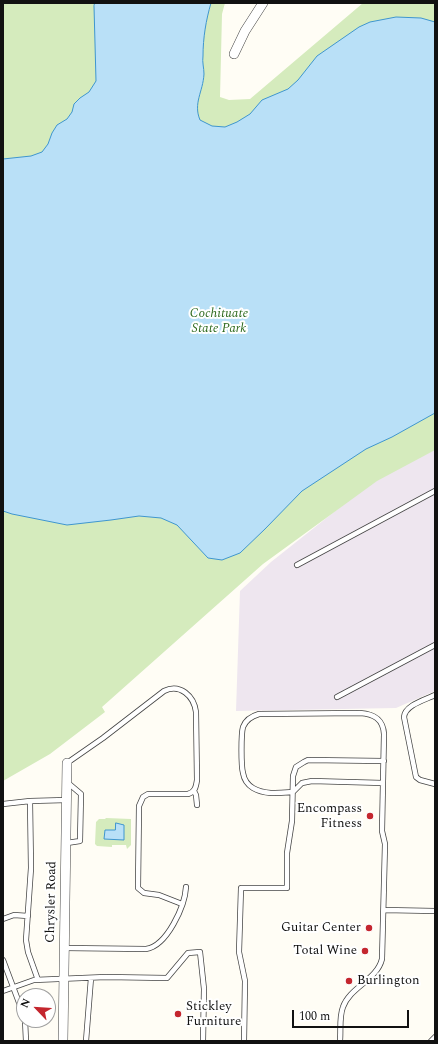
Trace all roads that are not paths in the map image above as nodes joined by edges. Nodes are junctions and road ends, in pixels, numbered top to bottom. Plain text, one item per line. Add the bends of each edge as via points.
1 (263, 3) edge
2 (234, 54) dead end
3 (435, 491) edge
4 (297, 565) dead end
5 (435, 645) edge
6 (435, 695) edge
7 (337, 697) dead end
8 (384, 762) junction
9 (67, 763) joint
10 (68, 783) junction
11 (383, 783) junction
12 (435, 784) edge
13 (194, 791) junction
14 (293, 792) junction
15 (68, 800) junction
16 (30, 801) junction
17 (3, 804) edge
18 (197, 805) dead end
19 (67, 843) junction
20 (186, 887) dead end
21 (182, 904) junction
22 (384, 910) junction
23 (435, 912) edge
24 (28, 916) junction
25 (3, 919) edge
26 (64, 948) junction
27 (3, 960) edge
28 (91, 978) junction
29 (64, 979) junction
30 (38, 980) junction
31 (13, 987) junction
32 (3, 991) edge
33 (16, 995) edge
34 (25, 1028) edge
35 (435, 1037) edge
36 (26, 1041) edge
37 (63, 1041) edge
38 (86, 1041) edge
39 (203, 1041) edge
40 (244, 1041) edge
41 (340, 1041) edge
42 (431, 1041) edge

1 - 2 street
3 - 4 lane
5 - 7 lane
6 - 12 lane via 408,708 404,717 416,777
8 - 11 lane
8 - 14 lane via 308,760 300,764 294,772
8 - 14 lane via 384,729 380,720 372,714 259,714 251,717 242,732 242,766 245,779 259,791
9 - 10 street, Chrysler Road
9 - 13 lane via 162,693 176,688 188,694 195,704 197,780
10 - 15 street, Chrysler Road
10 - 19 lane via 81,794 80,841
11 - 14 lane via 312,781 302,783
11 - 22 lane
13 - 18 lane
13 - 21 lane via 188,794 148,794 143,797 139,806 138,888 144,893 159,895
14 - 40 lane via 287,888 241,888 239,952 245,981
15 - 16 lane
15 - 19 street, Chrysler Road
16 - 17 lane
16 - 24 lane via 31,868
19 - 26 street, Chrysler Road
20 - 21 lane
21 - 26 lane via 168,932 151,948
22 - 23 lane
22 - 41 lane via 381,964 343,1006
24 - 25 lane via 14,915
24 - 30 lane via 26,944
26 - 29 street, Chrysler Road
27 - 31 lane
28 - 29 lane
28 - 38 lane
28 - 39 lane via 167,978 188,953 200,952 204,989
29 - 30 lane
29 - 37 street, Chrysler Road
30 - 31 lane
31 - 32 lane
31 - 33 lane
34 - 36 lane
35 - 42 lane

